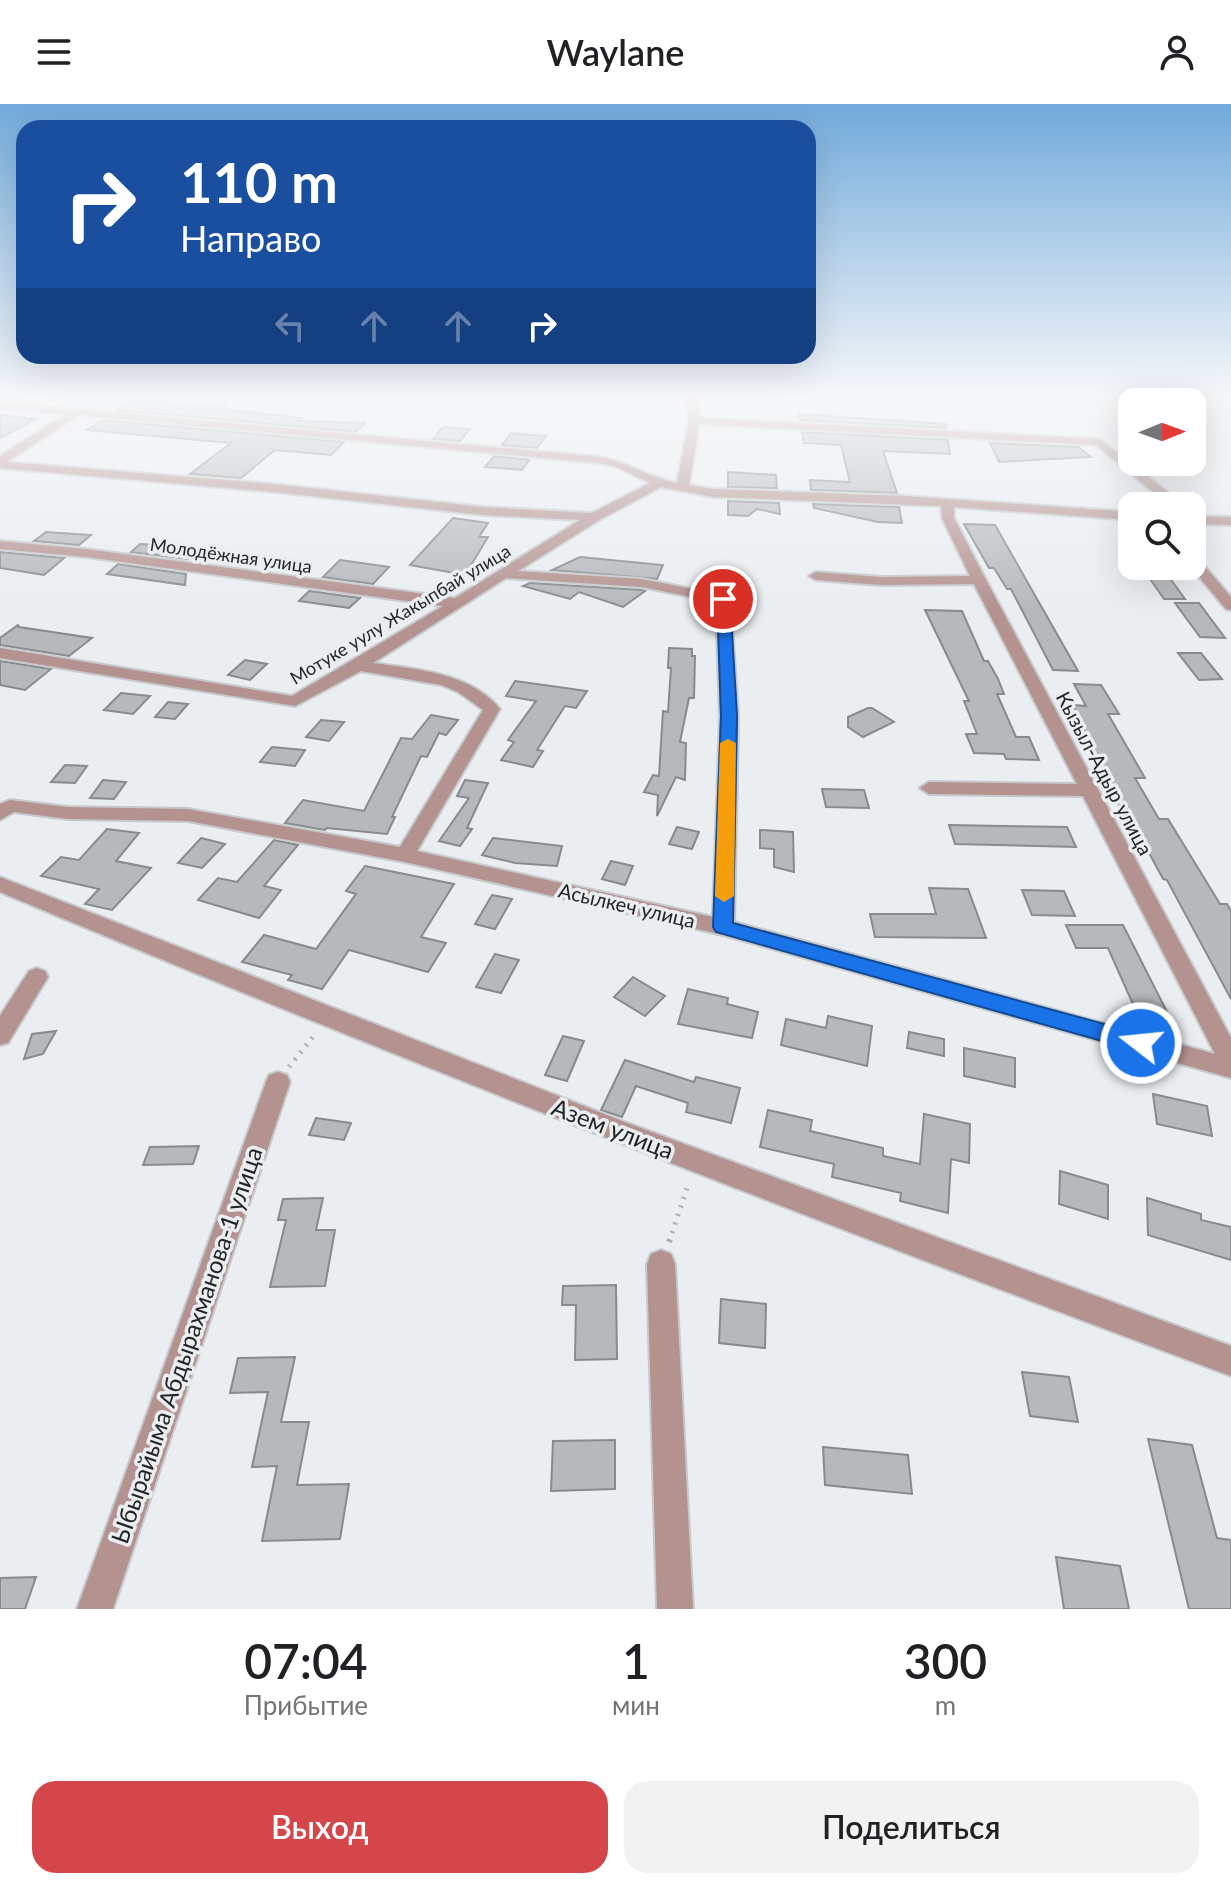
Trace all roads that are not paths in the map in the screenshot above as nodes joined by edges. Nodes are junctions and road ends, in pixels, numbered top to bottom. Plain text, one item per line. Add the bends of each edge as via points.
1 (46, 467) edge
2 (627, 467) edge
3 (686, 467) edge
4 (1130, 467) edge
5 (659, 483) junction
6 (682, 489) junction
7 (1161, 492) edge
8 (947, 503) junction
9 (1118, 515) edge
10 (594, 517) junction
11 (1206, 520) edge
12 (1231, 521) edge
13 (0, 545) edge
14 (504, 574) junction
15 (816, 576) dead end
16 (1206, 577) edge
17 (979, 580) junction
18 (456, 603) junction
19 (1231, 606) edge
20 (0, 653) edge
21 (358, 666) junction
22 (929, 788) dead end
23 (1090, 790) junction
24 (5, 810) edge
25 (405, 855) junction
26 (0, 884) edge
27 (723, 927) junction
28 (37, 977) dead end
29 (0, 1036) edge
30 (1231, 1061) edge
31 (1231, 1068) edge
32 (278, 1082) road end
33 (661, 1264) road end
34 (1231, 1361) edge
35 (95, 1609) edge
36 (675, 1609) edge

1 - 10 street via 483,511
2 - 5 street
3 - 6 street
4 - 7 street
5 - 6 street
5 - 10 street, Мотуке уулу Жакыпбай улица
6 - 8 street
8 - 9 street
8 - 17 street, Кызыл-Адыр улица via 948,518
10 - 14 street, Мотуке уулу Жакыпбай улица
11 - 12 street
13 - 18 street, Молодёжная улица
14 - 18 street, Мотуке уулу Жакыпбай улица
14 - 27 street via 697,591 723,599 729,716
15 - 17 street
16 - 19 street
17 - 23 street, Кызыл-Адыр улица
18 - 21 street, Мотуке уулу Жакыпбай улица
20 - 21 street, Мотуке уулу Жакыпбай улица via 295,701
21 - 25 street via 435,678 477,693 492,709
22 - 23 street
23 - 30 street, Кызыл-Адыр улица
24 - 25 street, Асылкеч улица via 188,815
25 - 27 street, Асылкеч улица
26 - 34 street, Азем улица via 697,1161
27 - 31 street, Асылкеч улица
28 - 29 street
32 - 35 street, Ыбырайыма Абдырахманова-1 улица
33 - 36 street

